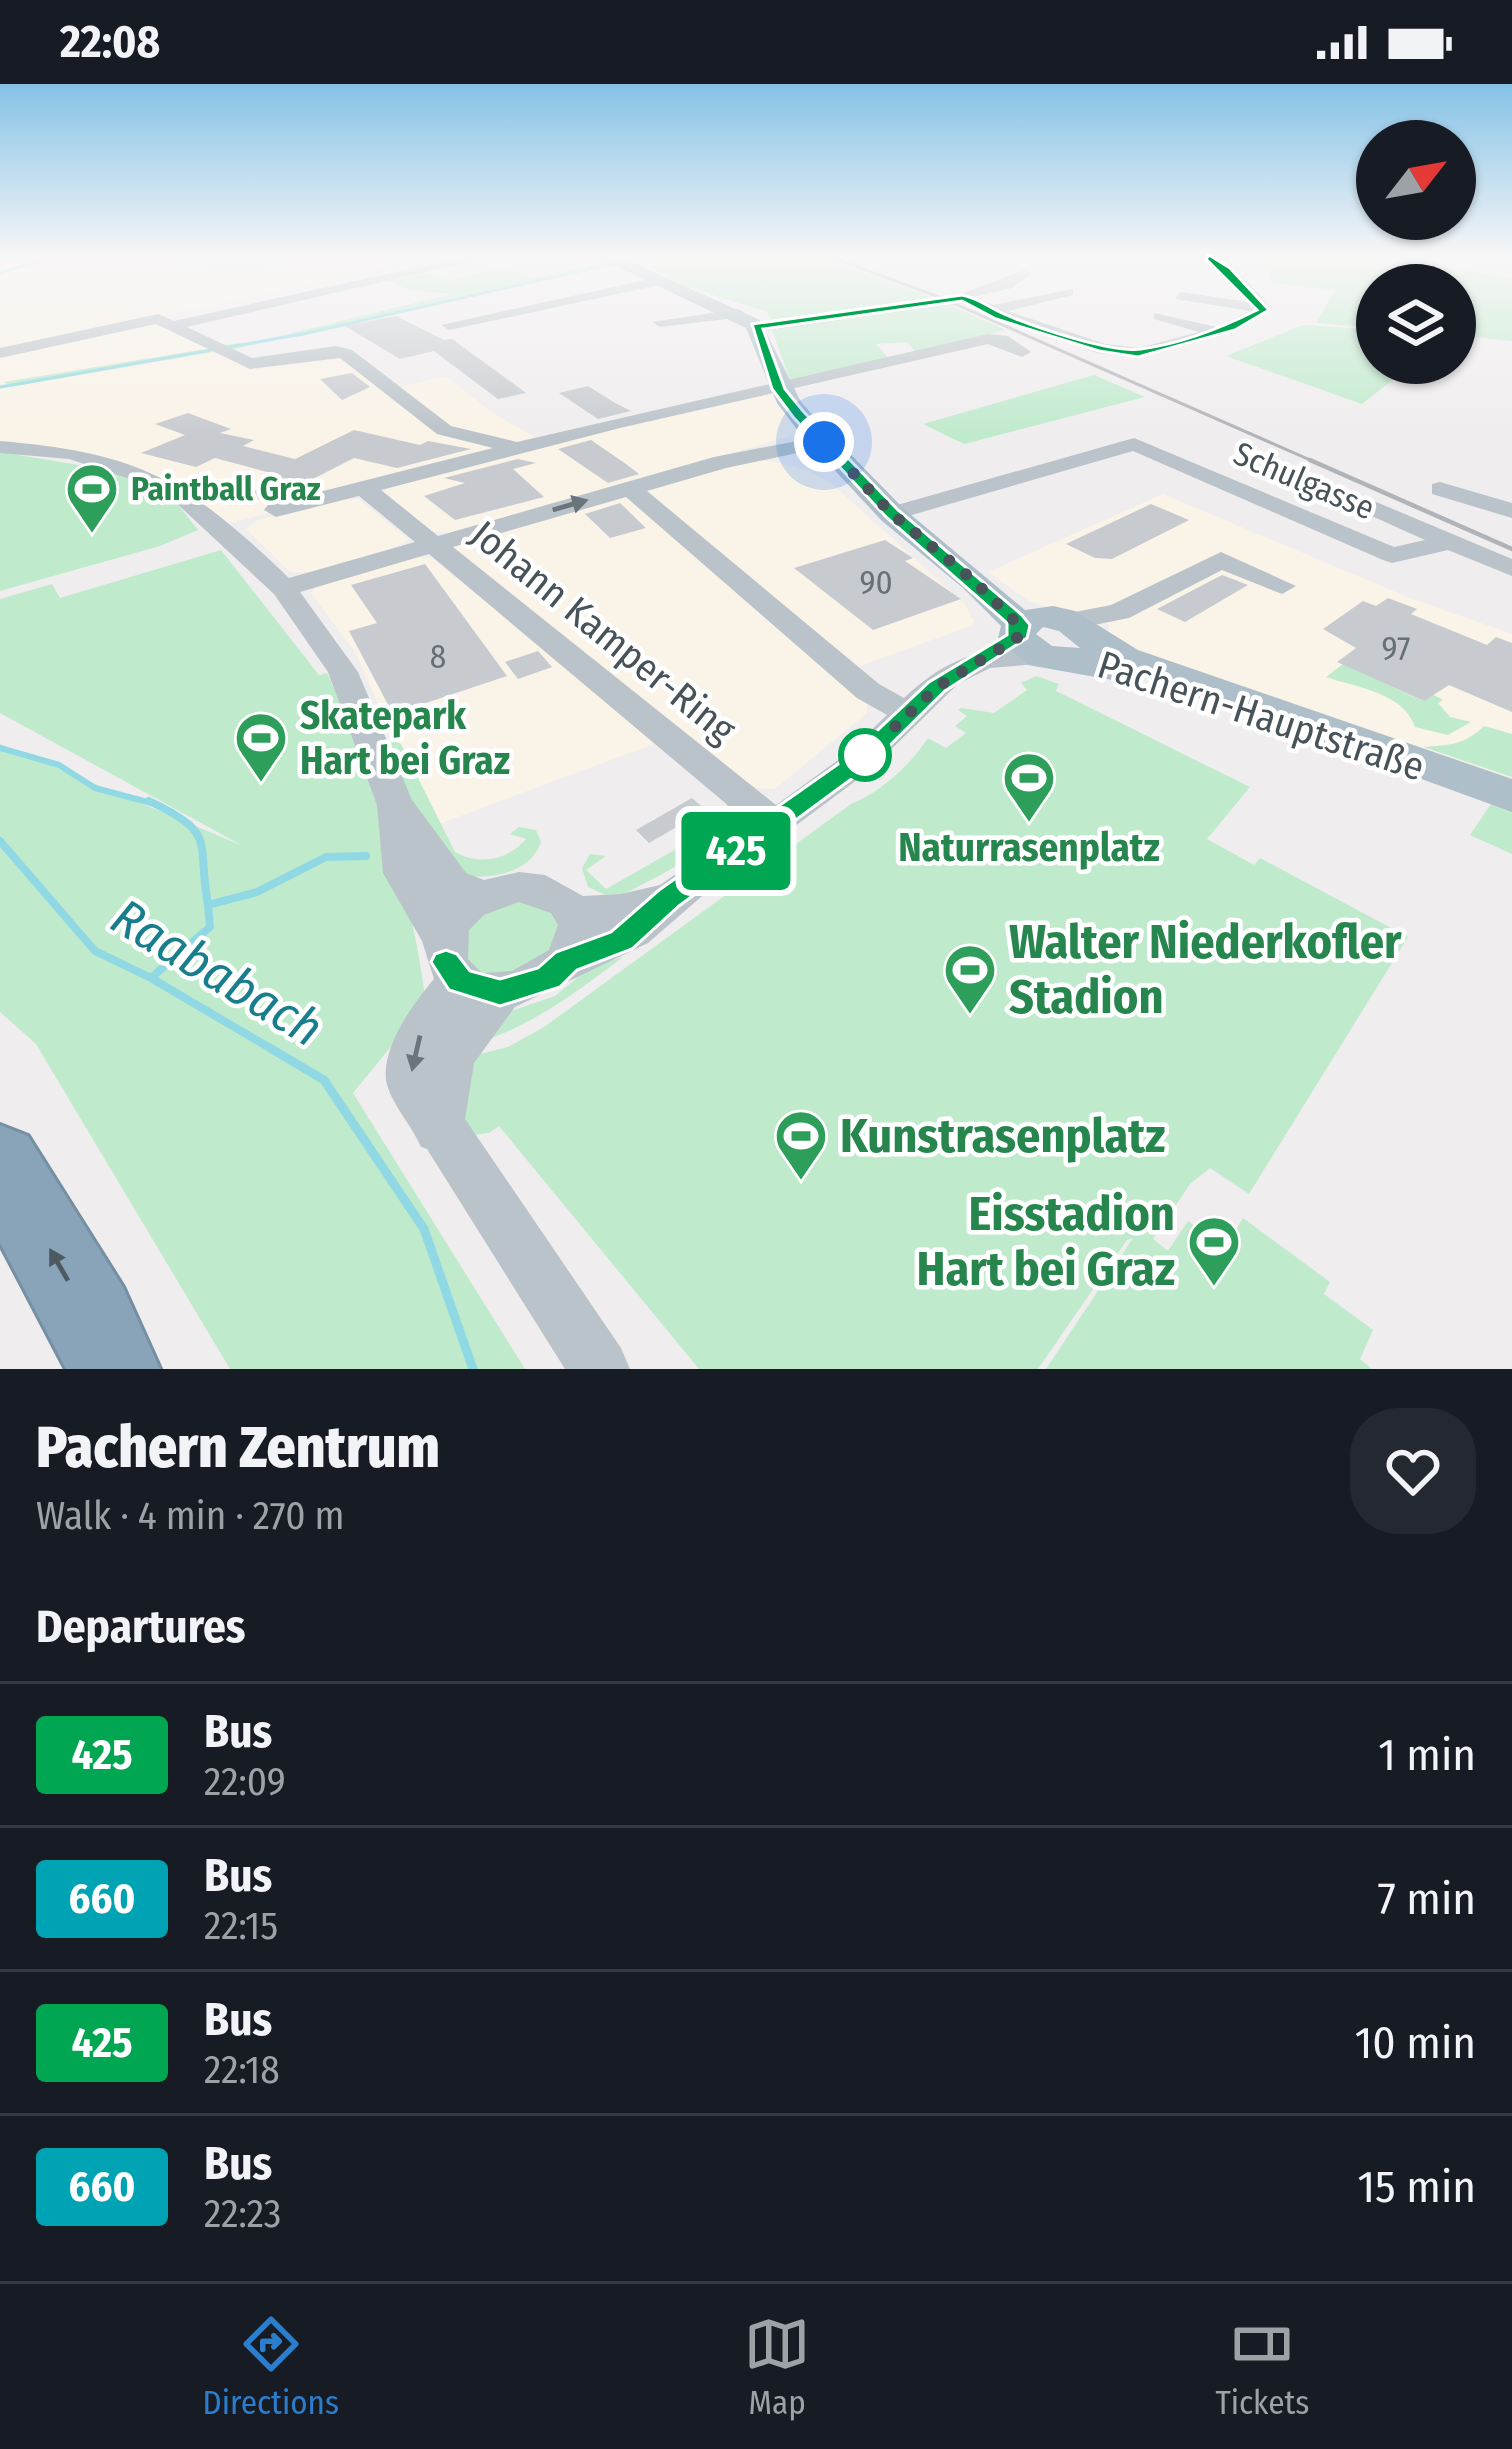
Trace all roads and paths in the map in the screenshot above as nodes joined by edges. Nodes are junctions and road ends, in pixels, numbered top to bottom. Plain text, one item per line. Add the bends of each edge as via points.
1 (216, 317) edge
2 (282, 317) edge
3 (487, 317) edge
4 (740, 317) edge
5 (777, 317) edge
6 (1012, 317) edge
7 (1162, 317) edge
8 (1254, 317) edge
9 (747, 320) junction
10 (660, 322) dead end
11 (449, 325) dead end
12 (176, 326) junction
13 (1216, 332) junction
14 (197, 337) junction
15 (1022, 352) dead end
16 (0, 353) edge
17 (778, 389) junction
18 (824, 442) junction
19 (0, 447) edge
20 (523, 448) junction
21 (1292, 475) dead end
22 (1512, 481) edge
23 (364, 488) junction
24 (630, 488) junction
25 (1440, 489) dead end
26 (1502, 508) edge
27 (276, 510) dead end
28 (892, 514) junction
29 (1445, 543) junction
30 (429, 546) junction
31 (1512, 568) edge
32 (1282, 586) dead end
33 (284, 588) junction
34 (1056, 636) junction
35 (908, 712) junction
36 (1512, 796) edge
37 (395, 804) junction
38 (774, 824) junction
39 (484, 896) junction
40 (669, 898) junction
41 (575, 912) junction
42 (567, 961) junction
43 (468, 972) junction
44 (0, 1164) edge
45 (113, 1369) edge
46 (600, 1369) edge

1 - 12 street
2 - 14 street
3 - 11 street
4 - 9 main road
5 - 9 street
6 - 13 street via 1124,353
7 - 13 street
8 - 13 street
9 - 10 street
9 - 17 main road, Pachern-Hauptstraße via 764,338
12 - 14 street
12 - 16 street via 158,319
14 - 20 street via 257,365 346,354 444,430
15 - 17 street via 988,339
17 - 18 main road, Pachern-Hauptstraße
17 - 20 street
18 - 24 street, Johann Kamper-Ring
18 - 28 main road, Pachern-Hauptstraße
19 - 33 street via 71,454 170,489
20 - 23 street
21 - 29 street, Schulgasse
22 - 26 street
23 - 27 street
23 - 30 street
30 -> 24 street, Johann Kamper-Ring
24 - 35 street via 868,691
25 - 26 street
28 - 29 street, Schulgasse via 1126,439 1392,555
28 - 34 main road, Pachern-Hauptstraße
29 - 31 street, Schulgasse
30 - 33 street
30 - 38 street, Johann Kamper-Ring
32 - 34 street, Pachern-Hauptstraße via 1221,560
33 - 37 street via 343,672
34 - 35 street via 937,687
34 - 36 main road, Pachern-Hauptstraße
35 - 38 street via 860,760
37 - 39 street via 452,884
37 - 43 street via 403,873
38 - 40 street
39 - 41 street via 546,889
39 - 43 street via 457,912
40 - 41 street
40 - 42 street via 621,940
41 - 42 street
42 - 43 street via 549,977
43 - 46 street via 439,1130
45 -> 44 highway

